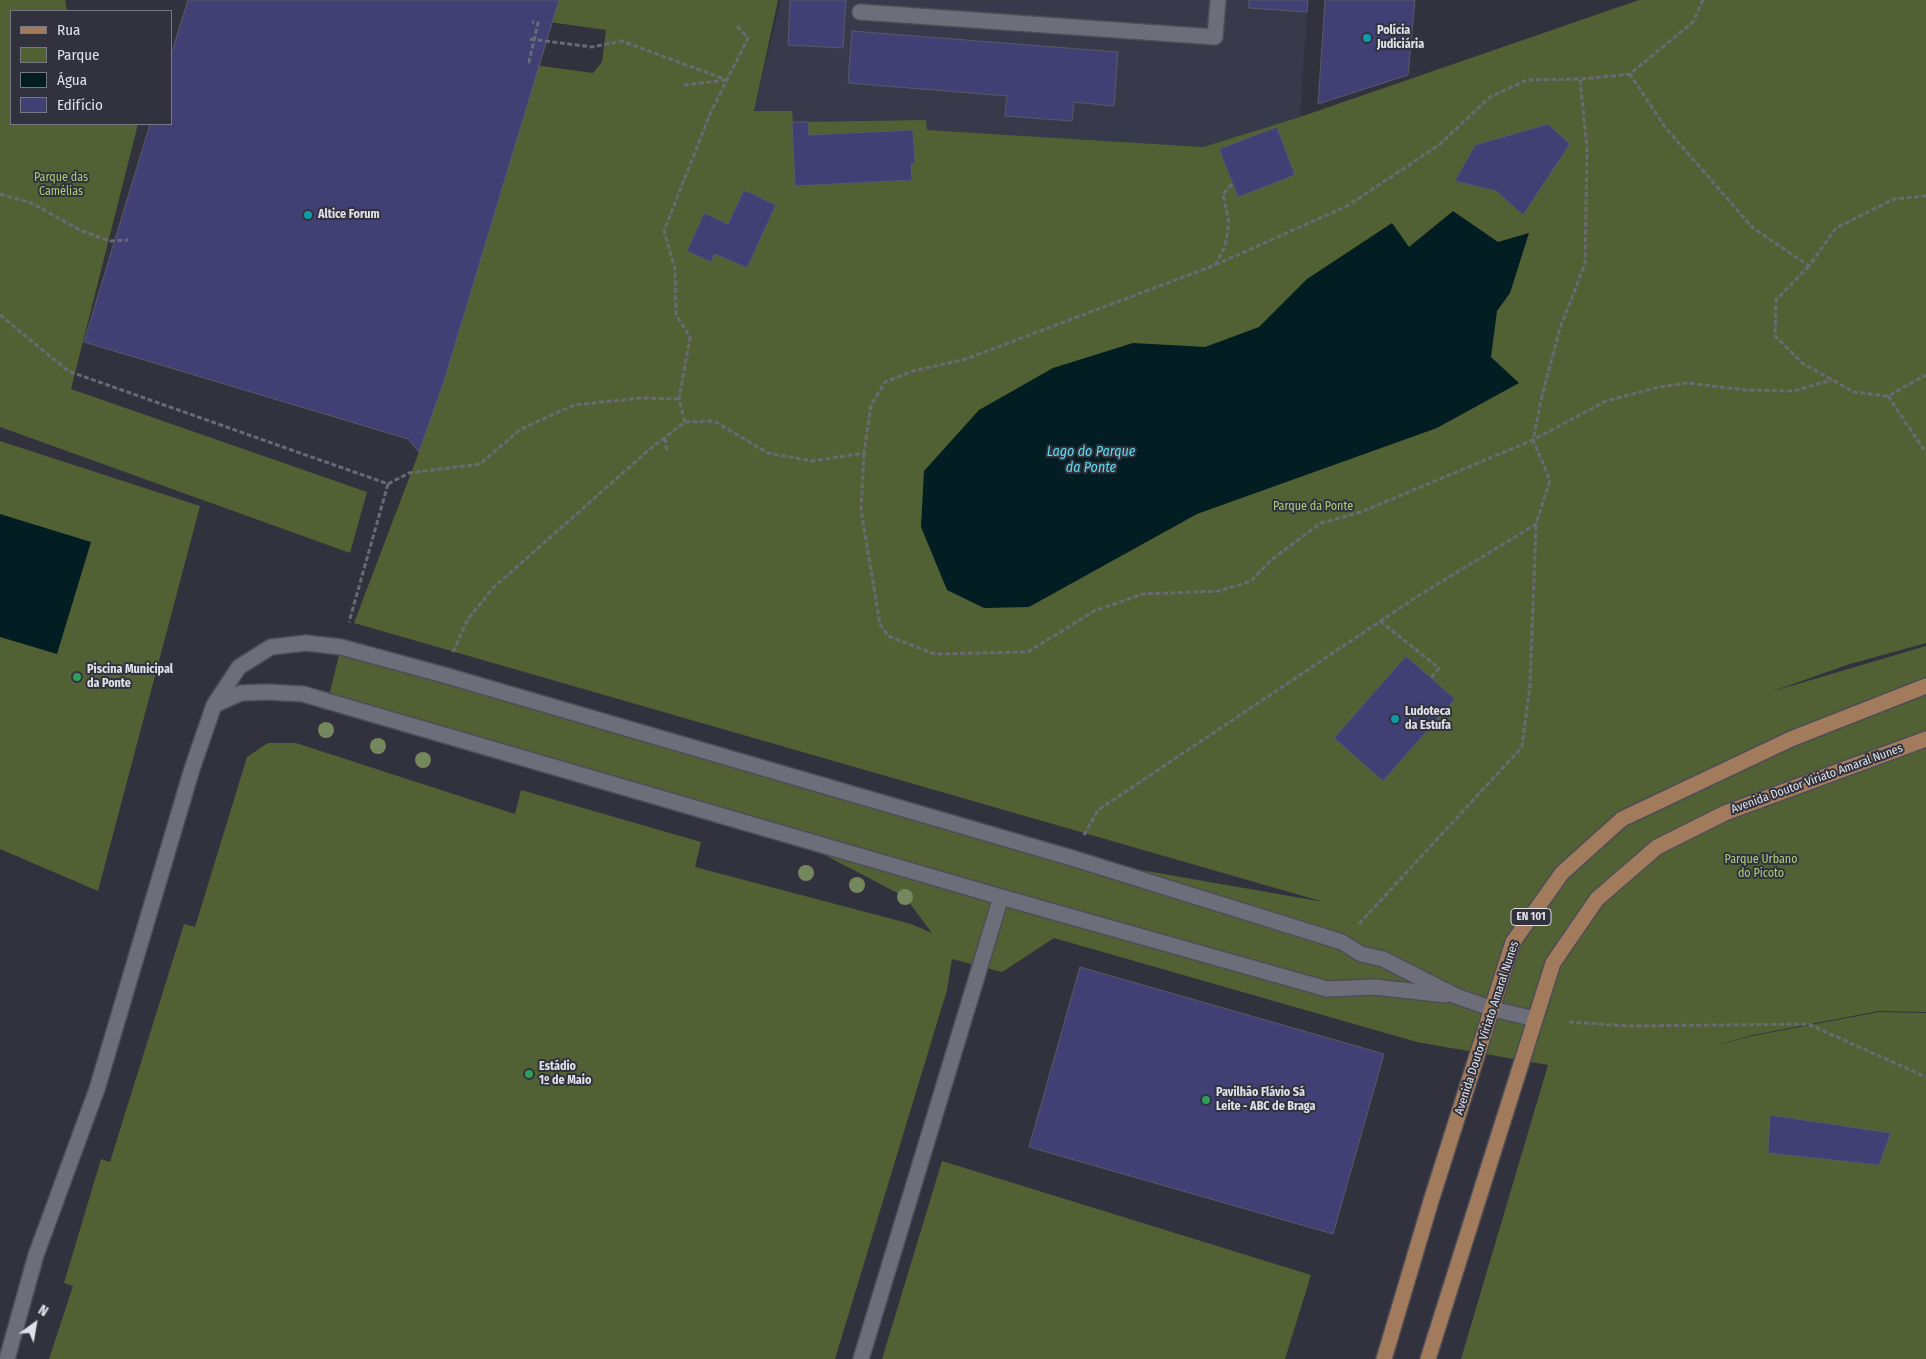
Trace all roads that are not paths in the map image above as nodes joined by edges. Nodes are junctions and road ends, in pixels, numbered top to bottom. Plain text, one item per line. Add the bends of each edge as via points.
1 (1218, 0) edge
2 (860, 12) dead end
3 (1926, 686) edge
4 (214, 705) junction
5 (1926, 740) edge
6 (1001, 897) junction
7 (1456, 996) junction
8 (1493, 1009) junction
9 (1535, 1019) junction
10 (7, 1359) edge
11 (861, 1359) edge
12 (1384, 1359) edge
13 (1428, 1359) edge

1 - 2 lane via 1215,37
3 - 8 main road, Avenida Doutor Viriato Amaral Nunes / EN 101 via 1791,739 1622,819 1562,874 1514,942
4 - 6 lane via 241,693 303,694
4 - 7 lane via 239,667 271,646 306,643 341,647 1072,858 1342,942 1361,954 1383,959
4 - 10 lane via 97,1089 36,1255
5 - 9 main road, Avenida Doutor Viriato Amaral Nunes via 1725,813 1657,847 1597,899 1553,963
6 - 7 lane via 1327,989 1374,987
6 - 11 lane
7 - 8 lane
8 - 9 lane
8 - 12 main road, Avenida Doutor Viriato Amaral Nunes / EN 101
9 - 13 main road, Avenida Doutor Viriato Amaral Nunes

